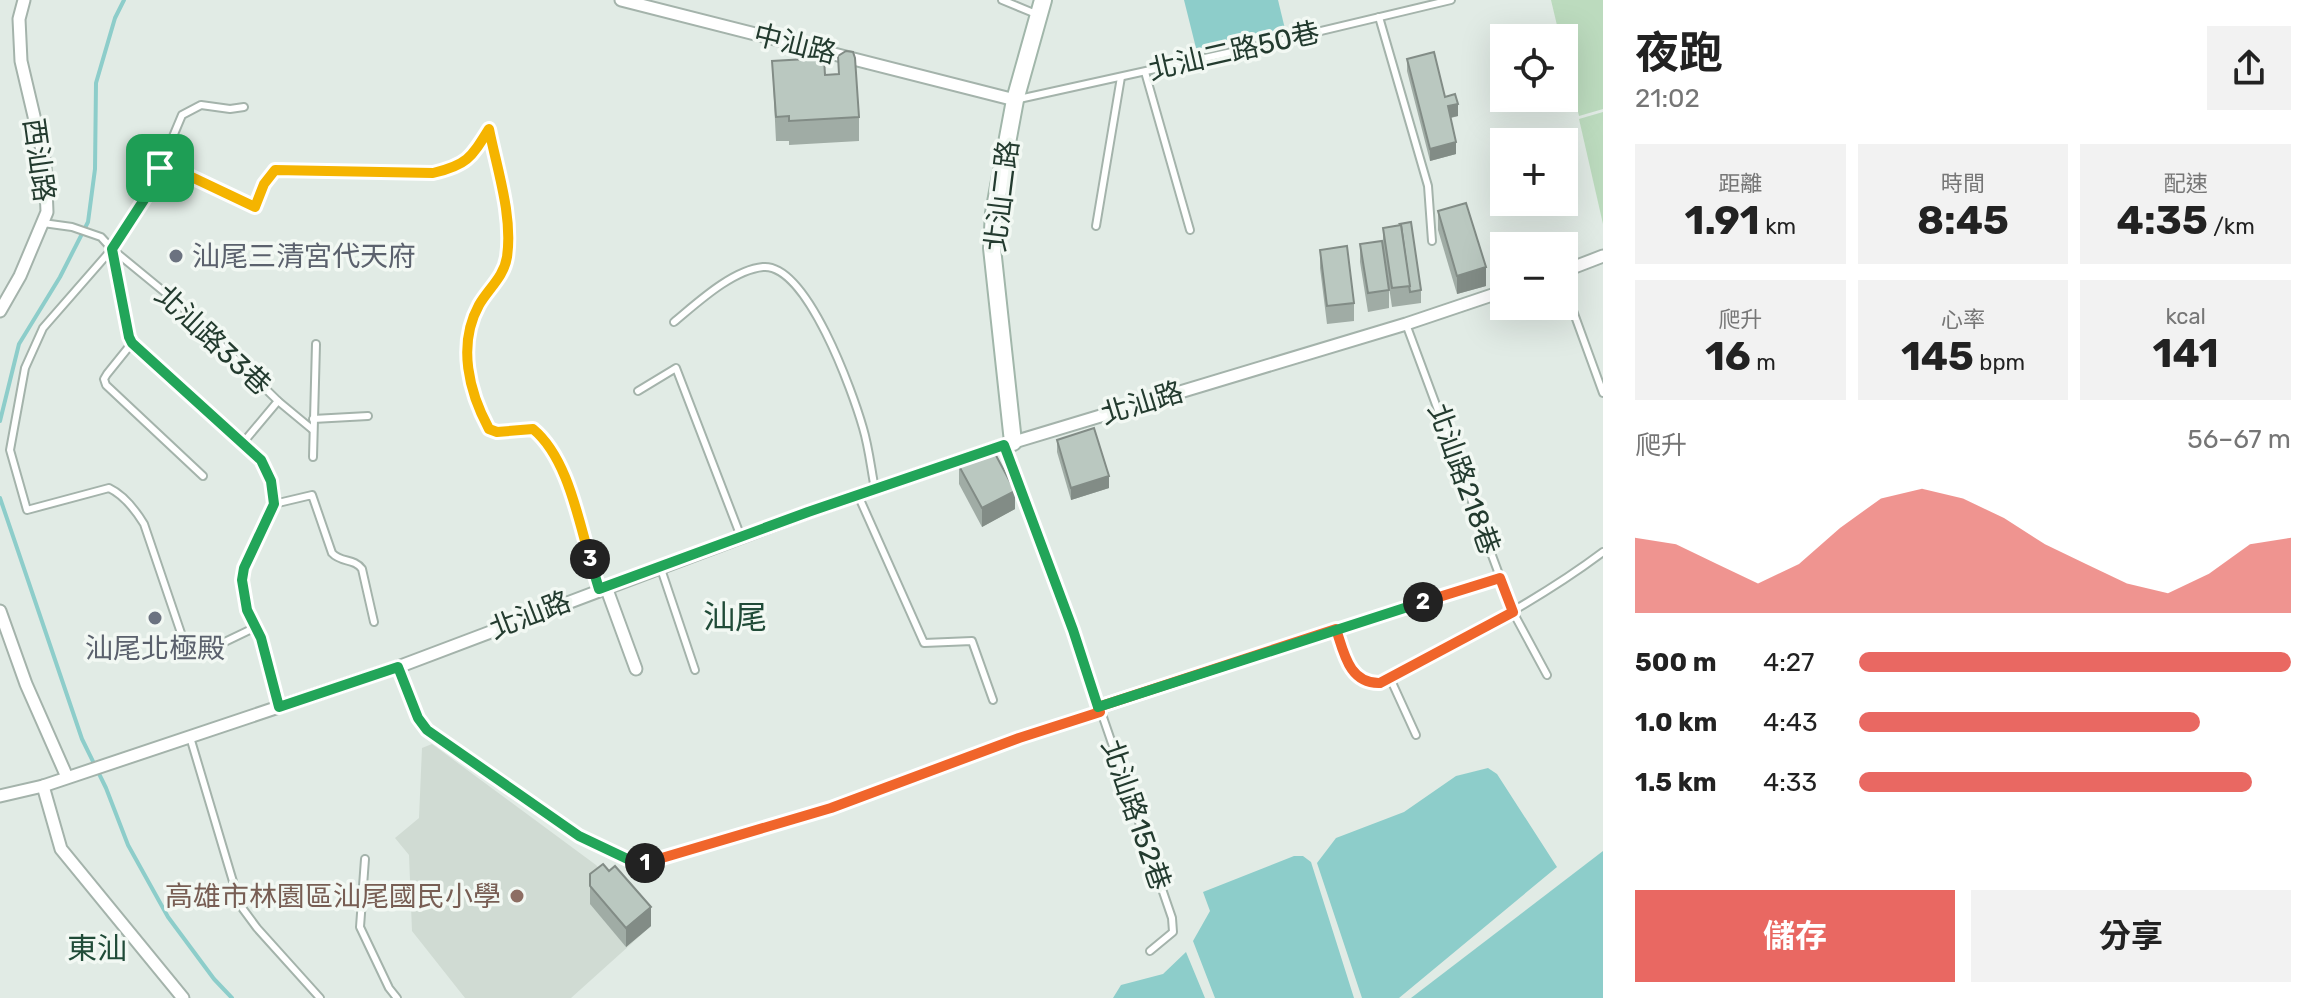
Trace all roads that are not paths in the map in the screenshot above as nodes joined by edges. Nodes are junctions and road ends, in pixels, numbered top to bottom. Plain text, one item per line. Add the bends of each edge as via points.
1 (24, 0) edge
2 (621, 0) edge
3 (1002, 0) edge
4 (1451, 0) edge
5 (1041, 8) edge
6 (1379, 17) junction
7 (1145, 72) junction
8 (1121, 77) junction
9 (1015, 100) junction
10 (244, 107) dead end
11 (160, 168) junction
12 (43, 223) junction
13 (1096, 226) dead end
14 (1190, 230) dead end
15 (1432, 241) dead end
16 (112, 249) junction
17 (1603, 256) edge
18 (1578, 266) edge
19 (1490, 296) edge
20 (0, 311) edge
21 (1576, 320) edge
22 (674, 322) dead end
23 (1406, 324) junction
24 (132, 343) junction
25 (316, 344) dead end
26 (638, 391) dead end
27 (1603, 393) edge
28 (278, 401) junction
29 (368, 416) dead end
30 (313, 419) junction
31 (313, 430) junction
32 (242, 444) junction
33 (1008, 444) junction
34 (313, 457) dead end
35 (203, 476) dead end
36 (875, 489) junction
37 (858, 495) junction
38 (274, 504) junction
39 (741, 537) junction
40 (1603, 552) edge
41 (660, 566) junction
42 (1500, 578) junction
43 (602, 588) junction
44 (0, 611) edge
45 (1513, 612) junction
46 (374, 622) dead end
47 (256, 627) junction
48 (1336, 629) junction
49 (398, 667) junction
50 (636, 669) dead end
51 (695, 670) dead end
52 (1547, 675) dead end
53 (1390, 678) junction
54 (993, 700) dead end
55 (279, 707) junction
56 (1099, 710) junction
57 (1416, 735) dead end
58 (190, 737) junction
59 (73, 776) junction
60 (43, 786) junction
61 (0, 796) edge
62 (365, 859) dead end
63 (1150, 951) dead end
64 (183, 998) edge
65 (320, 998) edge
66 (397, 998) edge

1 - 12 street, 西汕路 via 19,19 21,61 45,163
2 - 9 street, 中汕路
3 - 5 lane
4 - 6 lane, 北汕二路50巷
5 - 9 street, 北汕二路
6 - 7 lane, 北汕二路50巷
6 - 15 lane via 1428,186
7 - 8 lane, 北汕二路50巷
7 - 14 lane
8 - 9 lane, 北汕二路50巷
8 - 13 lane
9 - 33 street, 北汕二路 via 992,248
10 - 11 lane via 194,106 182,115
11 - 16 lane
11 - 43 lane via 179,171 255,207 275,170 433,173 472,157 489,129 506,213 507,256 503,272 478,307 468,337 467,369 489,429 533,429 542,437 566,478
12 - 16 lane, 北汕路33巷 via 101,237
12 - 20 street, 西汕路
16 - 24 lane, 北汕路33巷
16 - 28 lane, 北汕路33巷 via 179,304
16 - 47 lane via 43,328 25,368 10,450 24,505 32,510 102,489 116,492 144,524 187,641 208,650
17 - 18 street
19 - 23 street, 北汕路
21 - 27 lane
22 - 36 lane via 725,281 763,267 780,270 801,290 837,358 864,431
23 - 33 street, 北汕路
23 - 42 lane, 北汕路218巷
24 - 32 lane, 北汕路33巷
24 - 35 lane via 107,374 106,385
25 - 30 lane, 北汕路33巷
26 - 39 lane via 676,368
28 - 31 lane, 北汕路33巷
28 - 32 lane
29 - 30 lane
30 - 31 lane, 北汕路33巷
31 - 34 lane, 北汕路33巷
32 - 38 lane, 北汕路33巷 via 266,468
33 - 36 street, 北汕路
33 - 56 lane, 北汕路152巷
36 - 37 street, 北汕路
37 - 39 street, 北汕路
37 - 54 lane via 924,643 972,641
38 - 46 lane via 312,495 332,553 362,569
38 - 47 lane via 242,580
39 - 41 street, 北汕路
40 - 45 lane
41 - 43 street, 北汕路
41 - 51 lane
42 - 45 lane, 北汕路218巷
42 - 48 lane
43 - 49 street, 北汕路
43 - 50 street
44 - 59 street via 30,695
45 - 52 lane, 北汕路218巷
45 - 53 lane
47 - 55 lane
48 - 53 lane via 1349,667 1359,679 1369,684
48 - 56 lane
49 - 55 street, 北汕路
49 - 56 lane via 427,730 579,836 638,864 831,808
53 - 57 lane
55 - 58 street, 北汕路
56 - 63 lane, 北汕路152巷 via 1174,925 1173,932
58 - 59 street, 北汕路
58 - 65 lane via 240,905
59 - 60 street, 北汕路
60 - 61 street, 北汕路
60 - 64 street via 61,849
62 - 66 lane via 360,927

